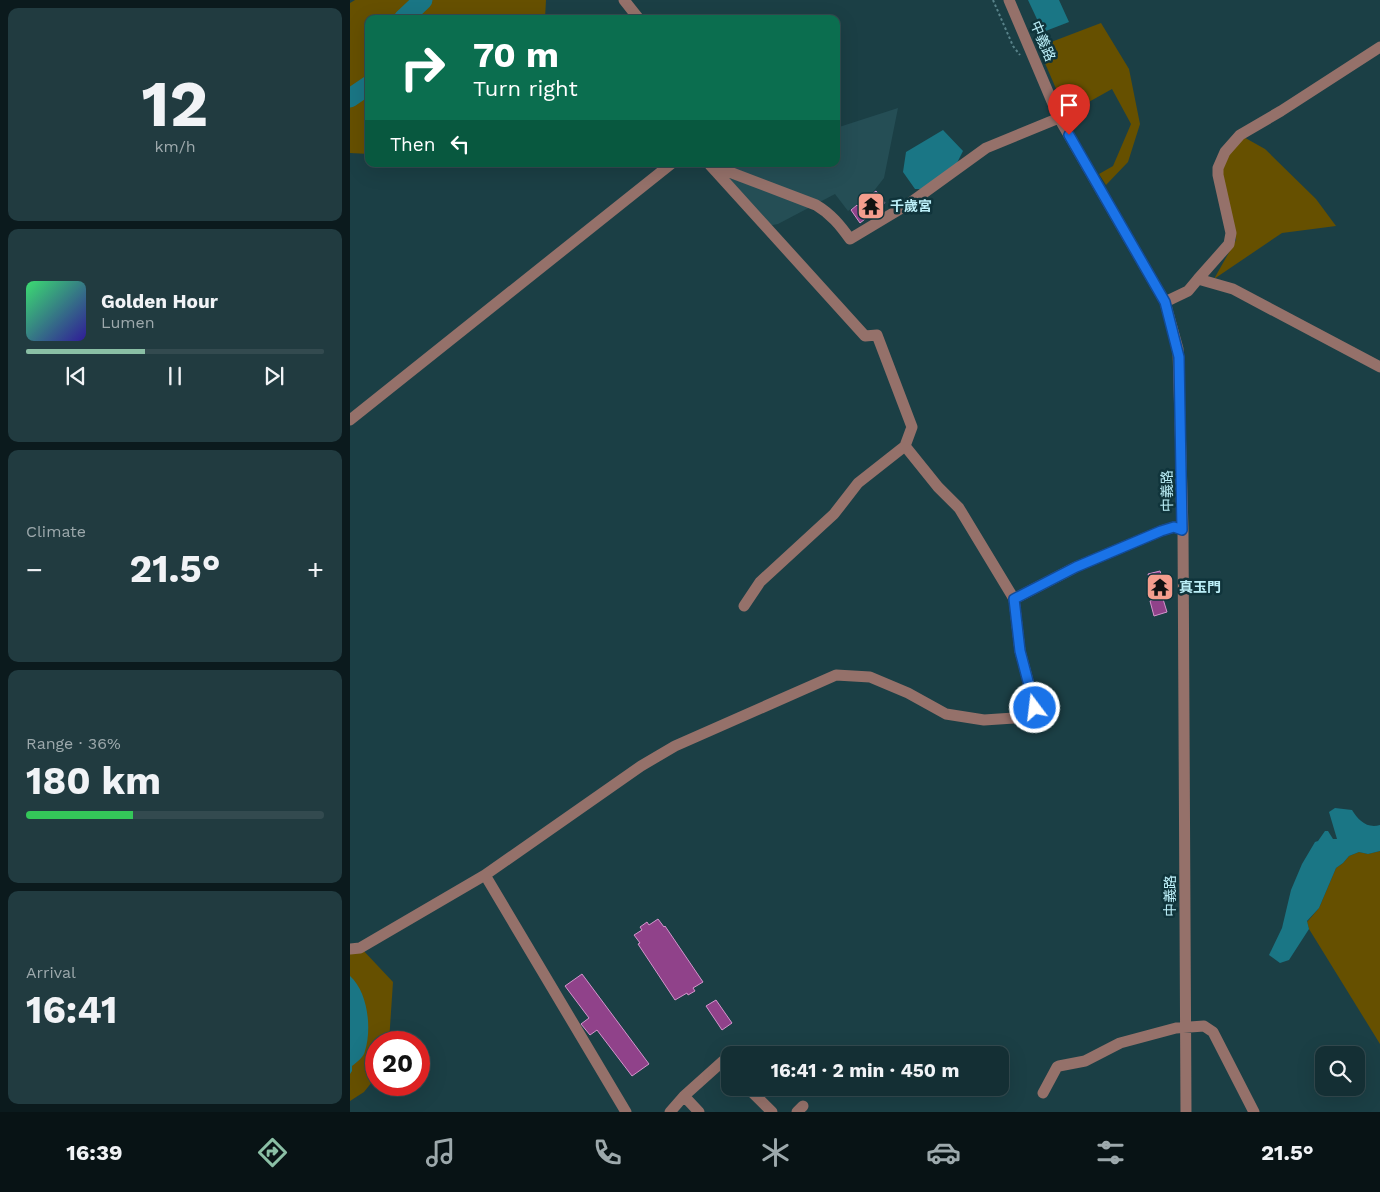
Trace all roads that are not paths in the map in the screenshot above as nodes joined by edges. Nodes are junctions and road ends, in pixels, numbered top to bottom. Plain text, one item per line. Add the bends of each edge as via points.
1 (624, 0) edge
2 (1009, 0) edge
3 (636, 15) edge
4 (1380, 47) edge
5 (1059, 118) junction
6 (667, 167) edge
7 (712, 167) edge
8 (717, 167) edge
9 (1198, 279) junction
10 (1165, 302) junction
11 (1380, 366) edge
12 (350, 420) edge
13 (905, 446) junction
14 (1182, 530) junction
15 (1014, 599) junction
16 (744, 606) dead end
17 (484, 875) junction
18 (350, 949) edge
19 (1186, 1027) junction
20 (721, 1063) edge
21 (1043, 1093) dead end
22 (684, 1096) junction
23 (756, 1096) edge
24 (626, 1112) edge
25 (670, 1112) edge
26 (698, 1112) edge
27 (772, 1112) edge
28 (1186, 1112) edge
29 (1254, 1112) edge

1 - 3 street
2 - 5 street, 中義路
4 - 9 street via 1240,135 1225,152 1218,175 1230,240
5 - 8 street via 986,148 910,203 850,238 837,220 816,205
5 - 10 street, 中義路
6 - 12 street
7 - 13 street via 865,336 877,335 912,427
9 - 10 street via 1188,291
9 - 11 street via 1233,289
10 - 14 street, 中義路 via 1179,357
13 - 15 street via 959,508
13 - 16 street via 858,482 834,514 760,582
14 - 15 street via 1174,527 1161,531 1076,567
14 - 19 street, 中義路
15 - 17 street via 1020,651 1035,708 1030,714 984,720 946,714 870,677 836,675 674,746
17 - 18 street via 360,948
17 - 24 street
19 - 21 street via 1120,1042 1085,1061 1059,1066
19 - 28 street, 中義路
19 - 29 street via 1204,1026 1213,1032
20 - 22 street
22 - 25 street
22 - 26 street
23 - 27 street

